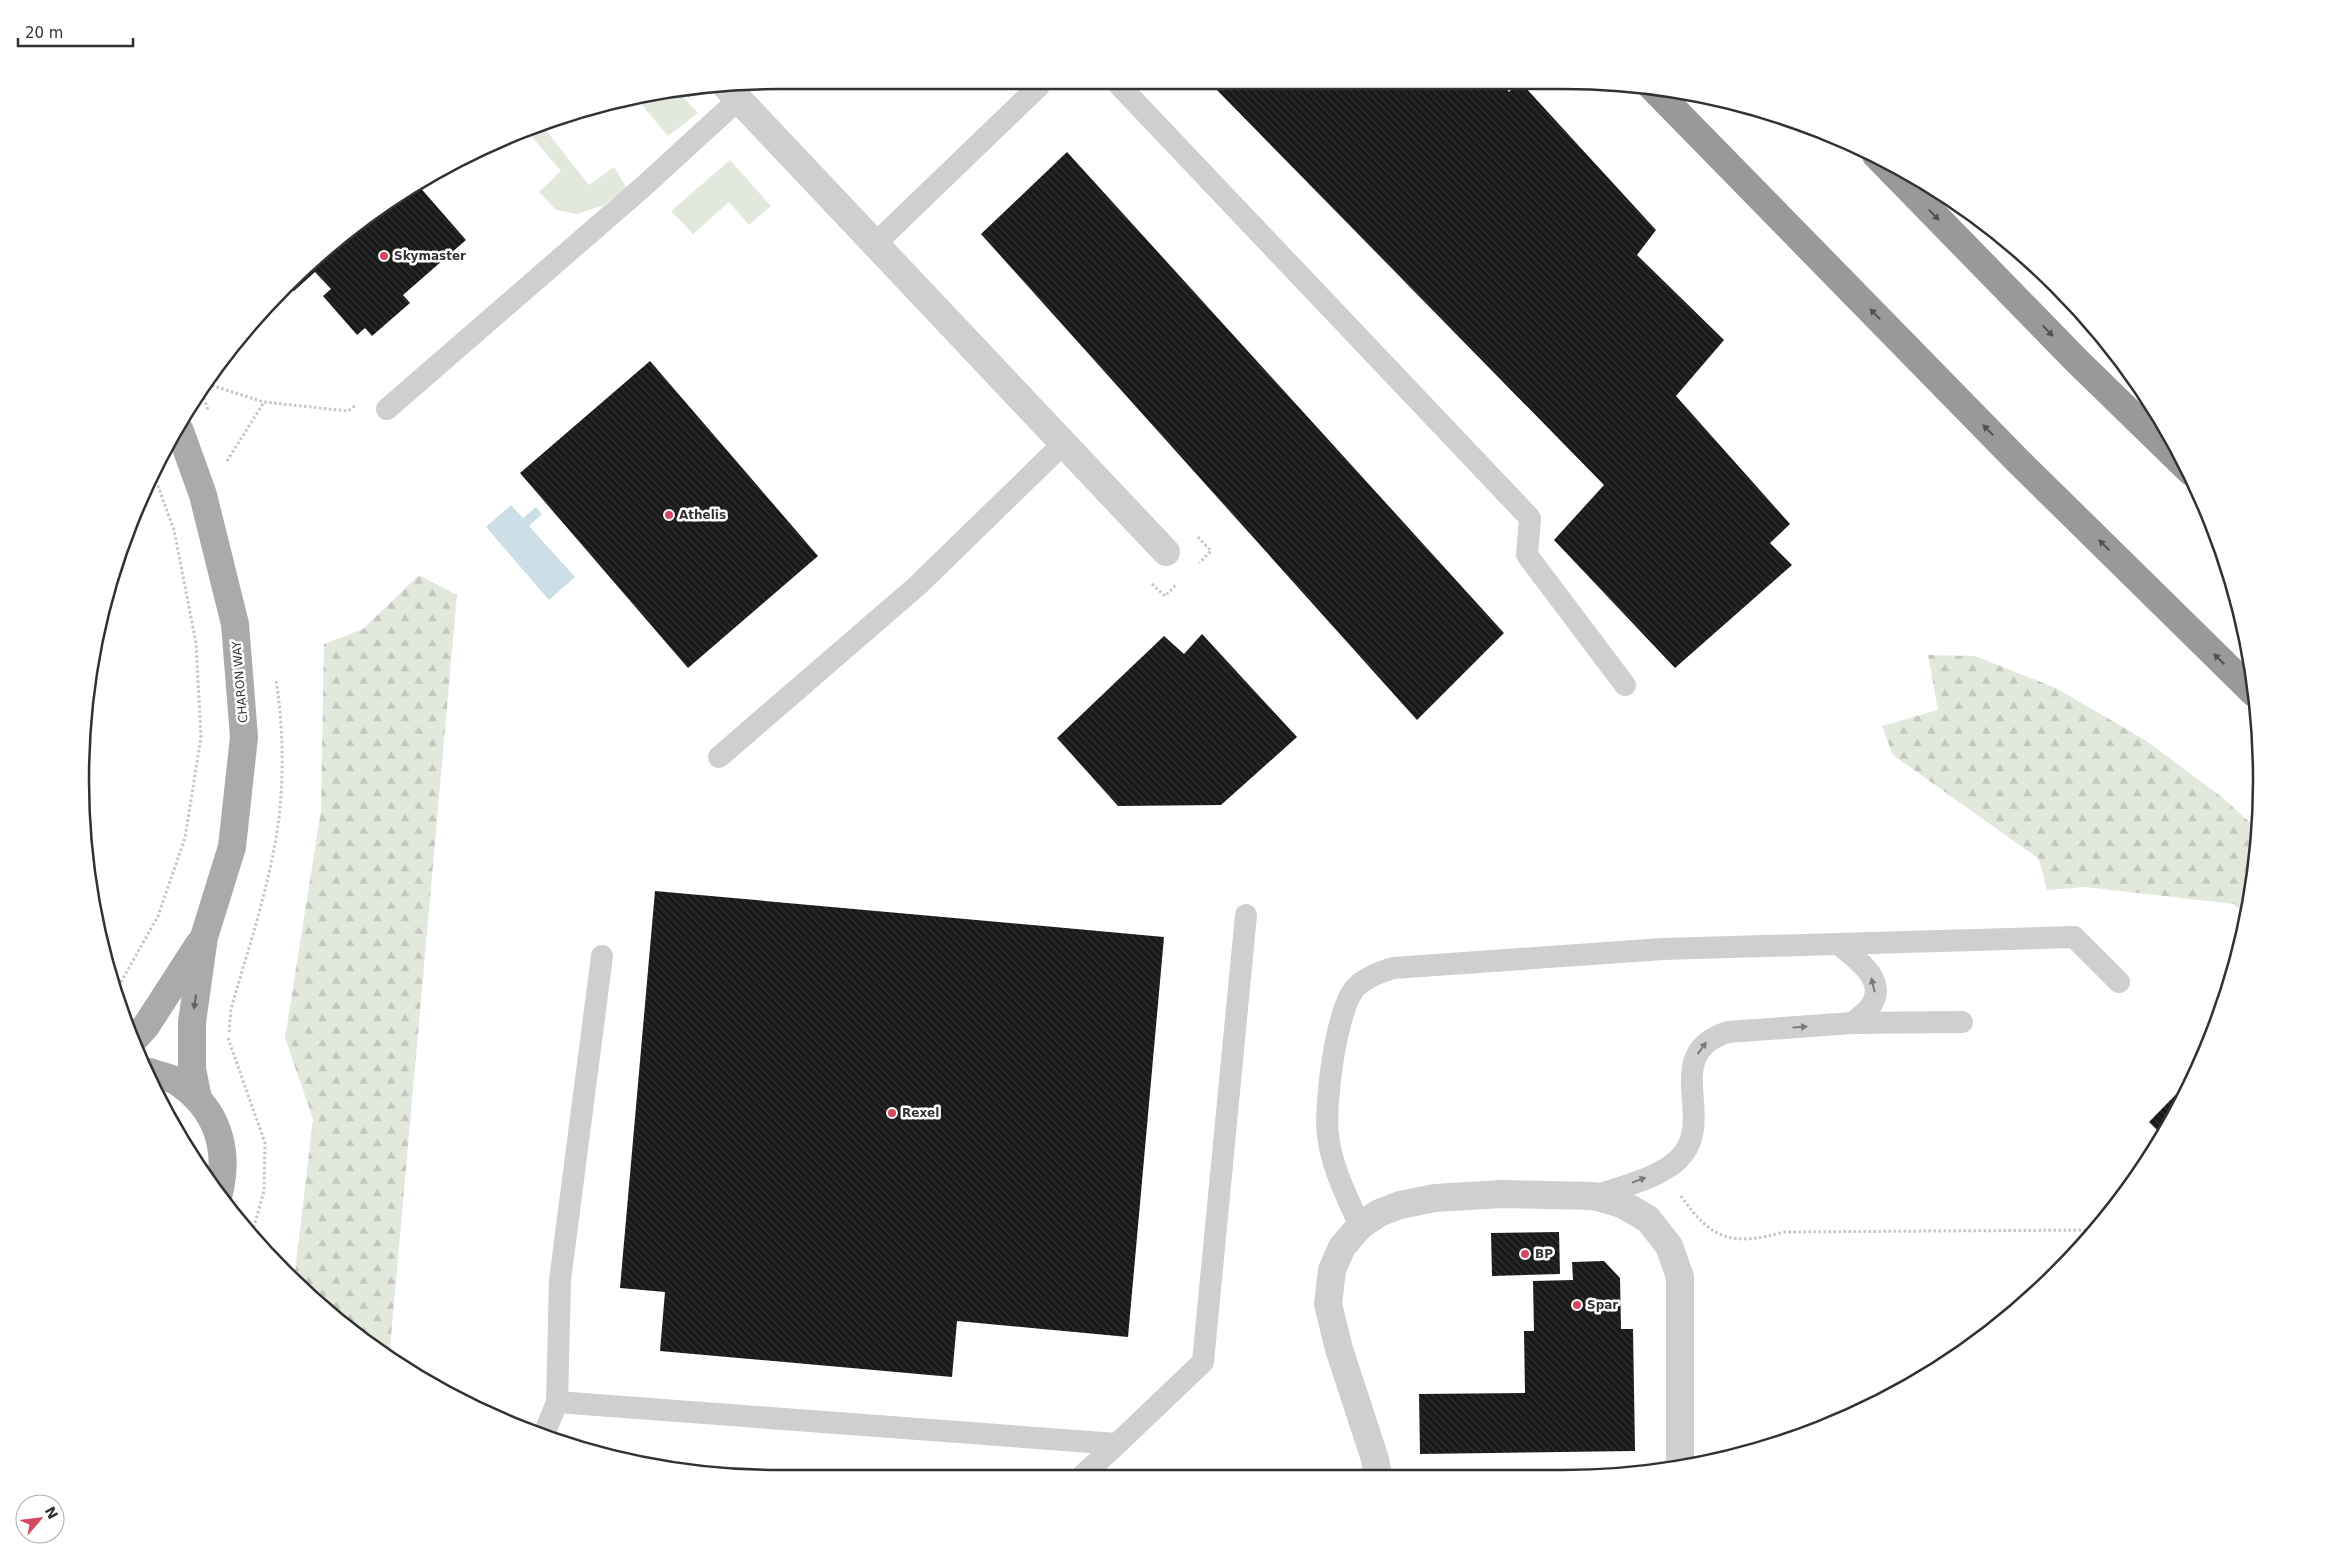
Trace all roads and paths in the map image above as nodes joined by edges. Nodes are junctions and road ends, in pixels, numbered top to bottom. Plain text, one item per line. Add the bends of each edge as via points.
1 (1036, 89) edge
2 (1123, 89) edge
3 (733, 93) edge
4 (1661, 96) edge
5 (1894, 174) edge
6 (899, 221) dead end
7 (876, 244) junction
8 (212, 386) edge
9 (264, 402) junction
10 (388, 409) joint
11 (181, 434) edge
12 (1064, 443) junction
13 (2170, 452) edge
14 (226, 463) dead end
15 (156, 482) edge
16 (1166, 552) dead end
17 (1625, 685) dead end
18 (2247, 687) edge
19 (719, 757) dead end
20 (1246, 915) dead end
21 (204, 937) junction
22 (1838, 944) junction
23 (602, 956) dead end
24 (2119, 982) dead end
25 (120, 984) edge
26 (1962, 1022) dead end
27 (1852, 1023) junction
28 (138, 1035) edge
29 (155, 1074) edge
30 (198, 1099) junction
31 (1664, 1170) junction
32 (221, 1186) edge
33 (1594, 1196) junction
34 (1360, 1226) junction
35 (2086, 1230) edge
36 (557, 1402) junction
37 (546, 1430) edge
38 (1117, 1444) junction
39 (1680, 1460) edge
40 (1089, 1470) edge
41 (1379, 1470) edge

1 - 7 lane
2 - 17 lane via 1530,518 1527,555
3 - 7 street
3 - 10 lane via 651,180
18 -> 4 highway via 2018,461
5 -> 13 highway
6 - 7 lane
7 - 12 street
8 - 9 path
9 - 10 path via 348,411 372,391
9 - 14 path
11 - 21 main road, CHARON WAY via 203,495 235,624 244,737 232,847
12 - 16 street
12 - 19 lane via 917,586
15 - 25 path via 174,530 196,643 202,737 185,838 158,916
20 - 38 lane via 1203,1362
21 - 28 main road, CHARON WAY
21 -> 30 main road, CHARON WAY via 192,1030 192,1069
22 - 24 lane via 2074,937
27 -> 22 lane via 1869,1009 1875,999 1876,986 1862,962
22 - 34 lane via 1663,949 1393,968 1372,975 1356,987 1346,1002 1326,1110 1333,1162
23 - 36 lane via 560,1280
26 - 27 lane
31 -> 27 lane via 1683,1155 1691,1141 1695,1060 1701,1046 1712,1037 1728,1032
29 - 30 main road via 174,1080
30 - 32 main road via 214,1121 222,1146 224,1173
33 -> 31 lane
31 - 35 path via 1694,1216 1712,1230 1734,1239 1755,1240 1784,1232
33 - 34 street via 1502,1194 1435,1198 1400,1205 1379,1213
33 - 39 street via 1622,1204 1648,1219 1669,1246 1680,1278
34 - 41 street via 1342,1247 1332,1270 1328,1304 1339,1349
36 - 37 lane
36 - 38 lane
38 - 40 lane

